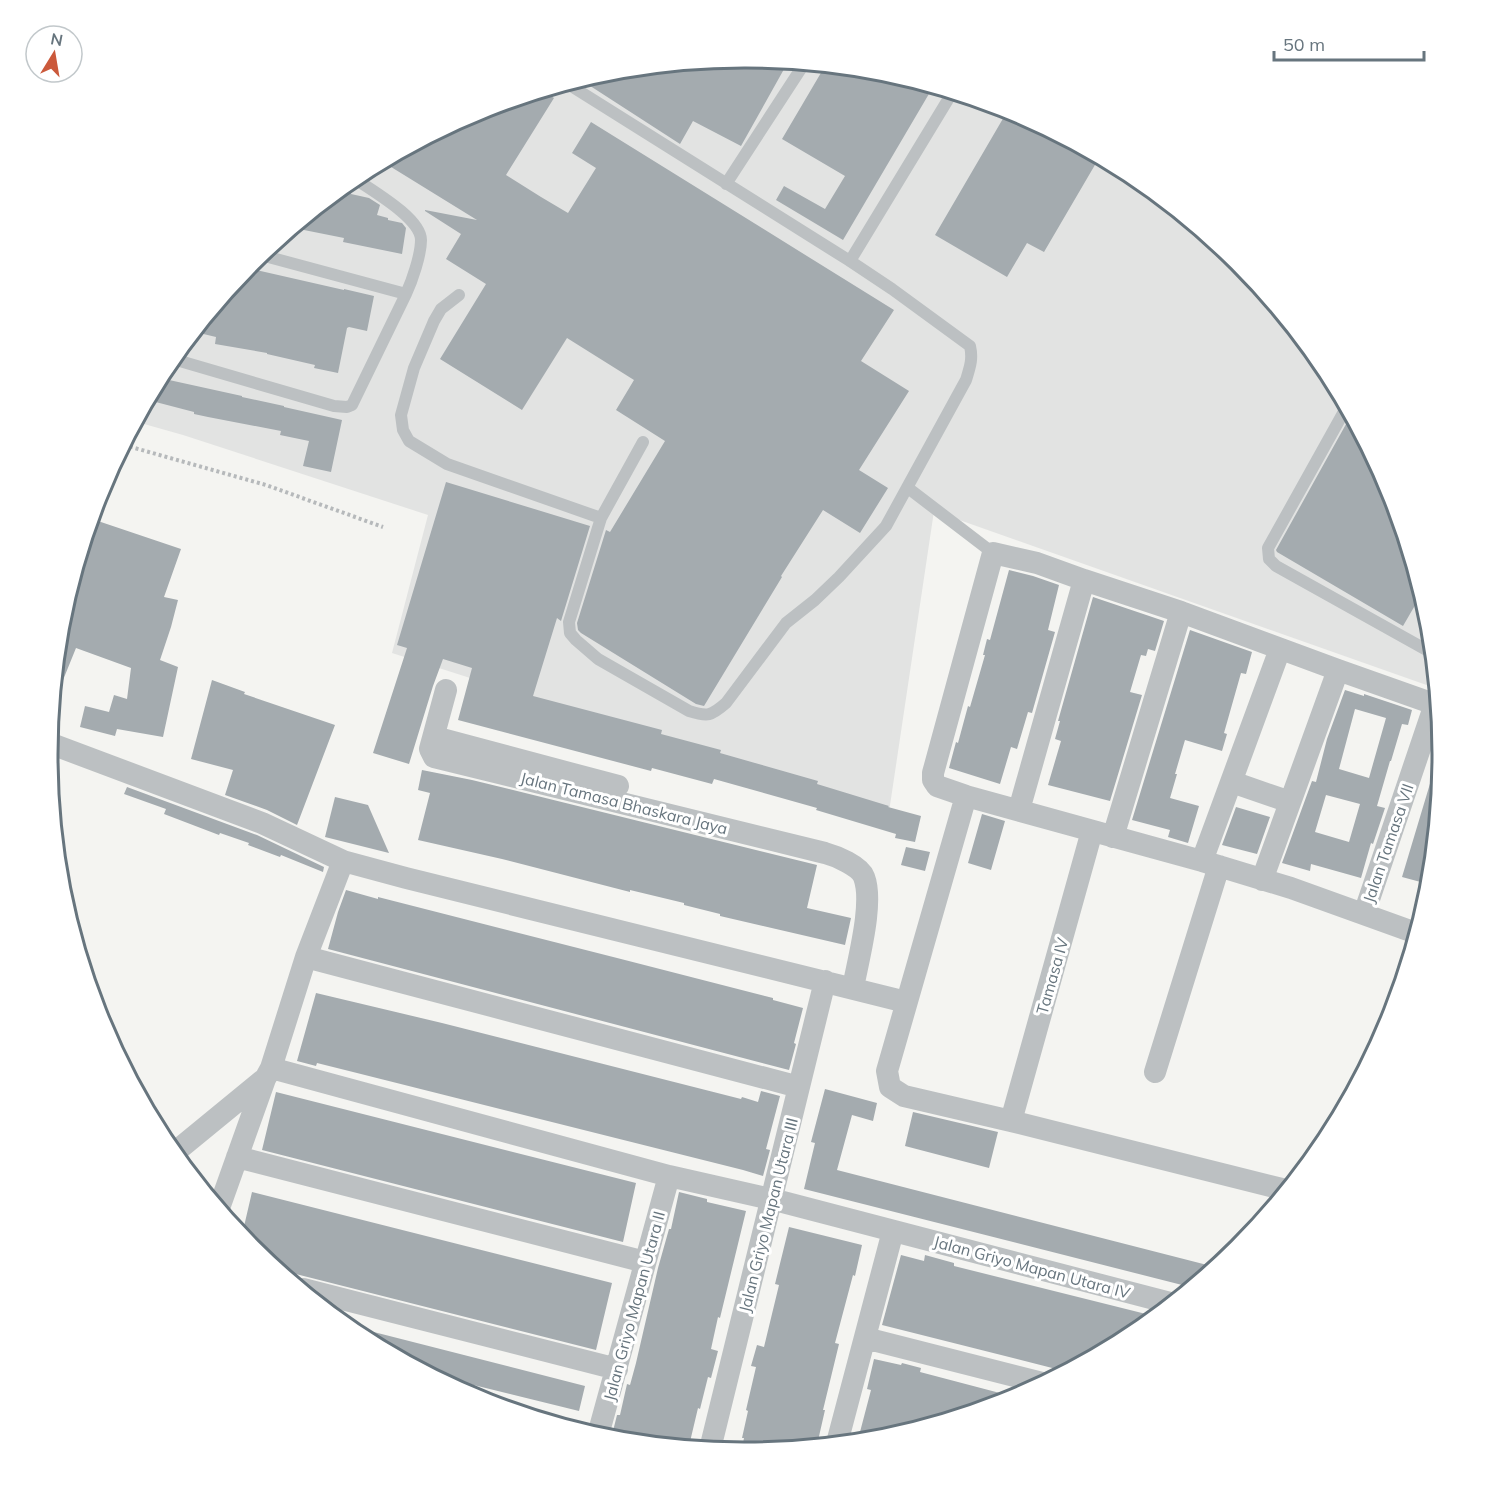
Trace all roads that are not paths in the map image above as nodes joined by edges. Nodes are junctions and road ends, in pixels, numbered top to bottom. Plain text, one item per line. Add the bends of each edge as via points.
1 (800, 71) edge
2 (577, 90) edge
3 (948, 100) edge
4 (364, 184) edge
5 (726, 184) junction
6 (272, 258) edge
7 (849, 261) junction
8 (406, 294) junction
9 (459, 295) dead end
10 (182, 362) edge
11 (1342, 415) edge
12 (643, 442) dead end
13 (908, 488) junction
14 (601, 518) junction
15 (993, 553) junction
16 (1084, 580) junction
17 (1180, 612) junction
18 (1422, 645) edge
19 (1280, 649) junction
20 (1338, 670) junction
21 (446, 690) dead end
22 (1429, 702) edge
23 (1430, 720) edge
24 (58, 746) edge
25 (1232, 782) junction
26 (966, 796) junction
27 (1290, 801) junction
28 (1019, 810) junction
29 (1103, 834) junction
30 (343, 861) junction
31 (1210, 863) junction
32 (1262, 880) junction
33 (1364, 914) junction
34 (1409, 930) edge
35 (306, 957) junction
36 (825, 981) junction
37 (853, 988) junction
38 (906, 1002) junction
39 (1155, 1072) dead end
40 (268, 1074) junction
41 (799, 1087) junction
42 (1011, 1120) junction
43 (182, 1147) edge
44 (237, 1157) junction
45 (669, 1176) junction
46 (1278, 1188) edge
47 (771, 1199) junction
48 (222, 1200) edge
49 (893, 1231) junction
50 (645, 1263) junction
51 (319, 1293) edge
52 (1162, 1301) edge
53 (864, 1338) junction
54 (616, 1369) junction
55 (1029, 1380) edge
56 (601, 1426) edge
57 (839, 1435) edge
58 (712, 1441) edge

1 - 5 lane
2 - 5 lane
3 - 7 lane
4 - 8 lane via 396,206 419,232 421,242
5 - 7 lane
6 - 8 lane
7 - 13 lane via 970,346 972,364 966,380
8 - 10 lane via 352,405 347,407
9 - 14 lane via 441,309 414,368 401,415 409,441 447,464
11 - 18 lane via 1268,548 1269,559
12 - 14 lane
13 - 14 lane via 886,526 839,577 786,623 715,714 688,711 598,659 570,633 569,622
13 - 15 lane
15 - 16 street
15 - 26 street via 933,773 937,786
16 - 17 street
16 - 28 street
17 - 19 street
17 - 29 street, Tamasa IV
19 - 20 street
19 - 25 street
20 - 22 street
20 - 27 street
21 - 37 street, Jalan Tamasa Bhaskara Jaya via 430,749 434,757 836,856 855,867 864,875 868,899
23 - 33 street, Jalan Tamasa VII
24 - 30 street via 262,822
25 - 27 street
25 - 31 street
26 - 28 street
26 - 38 street
27 - 32 street
28 - 29 street
29 - 31 street
29 - 42 street, Tamasa IV
30 - 35 street
30 - 36 street
31 - 32 street
31 - 39 street
32 - 33 street
33 - 34 street
35 - 40 street
35 - 41 street
36 - 37 street
36 - 41 street, Jalan Griyo Mapan Utara III
37 - 38 street
38 - 42 street via 886,1071 890,1087 904,1096
40 - 43 street
40 - 44 street
40 - 45 street, Jalan Griyo Mapan Utara IV
41 - 47 street, Jalan Griyo Mapan Utara III
42 - 46 street
44 - 48 street
44 - 50 street
45 - 47 street, Jalan Griyo Mapan Utara IV
45 - 50 street, Jalan Griyo Mapan Utara II
47 - 49 street, Jalan Griyo Mapan Utara IV
47 - 58 street, Jalan Griyo Mapan Utara III
49 - 52 street, Jalan Griyo Mapan Utara IV
49 - 53 street
50 - 54 street, Jalan Griyo Mapan Utara II
51 - 54 street
53 - 55 street
53 - 57 street
54 - 56 street, Jalan Griyo Mapan Utara II

